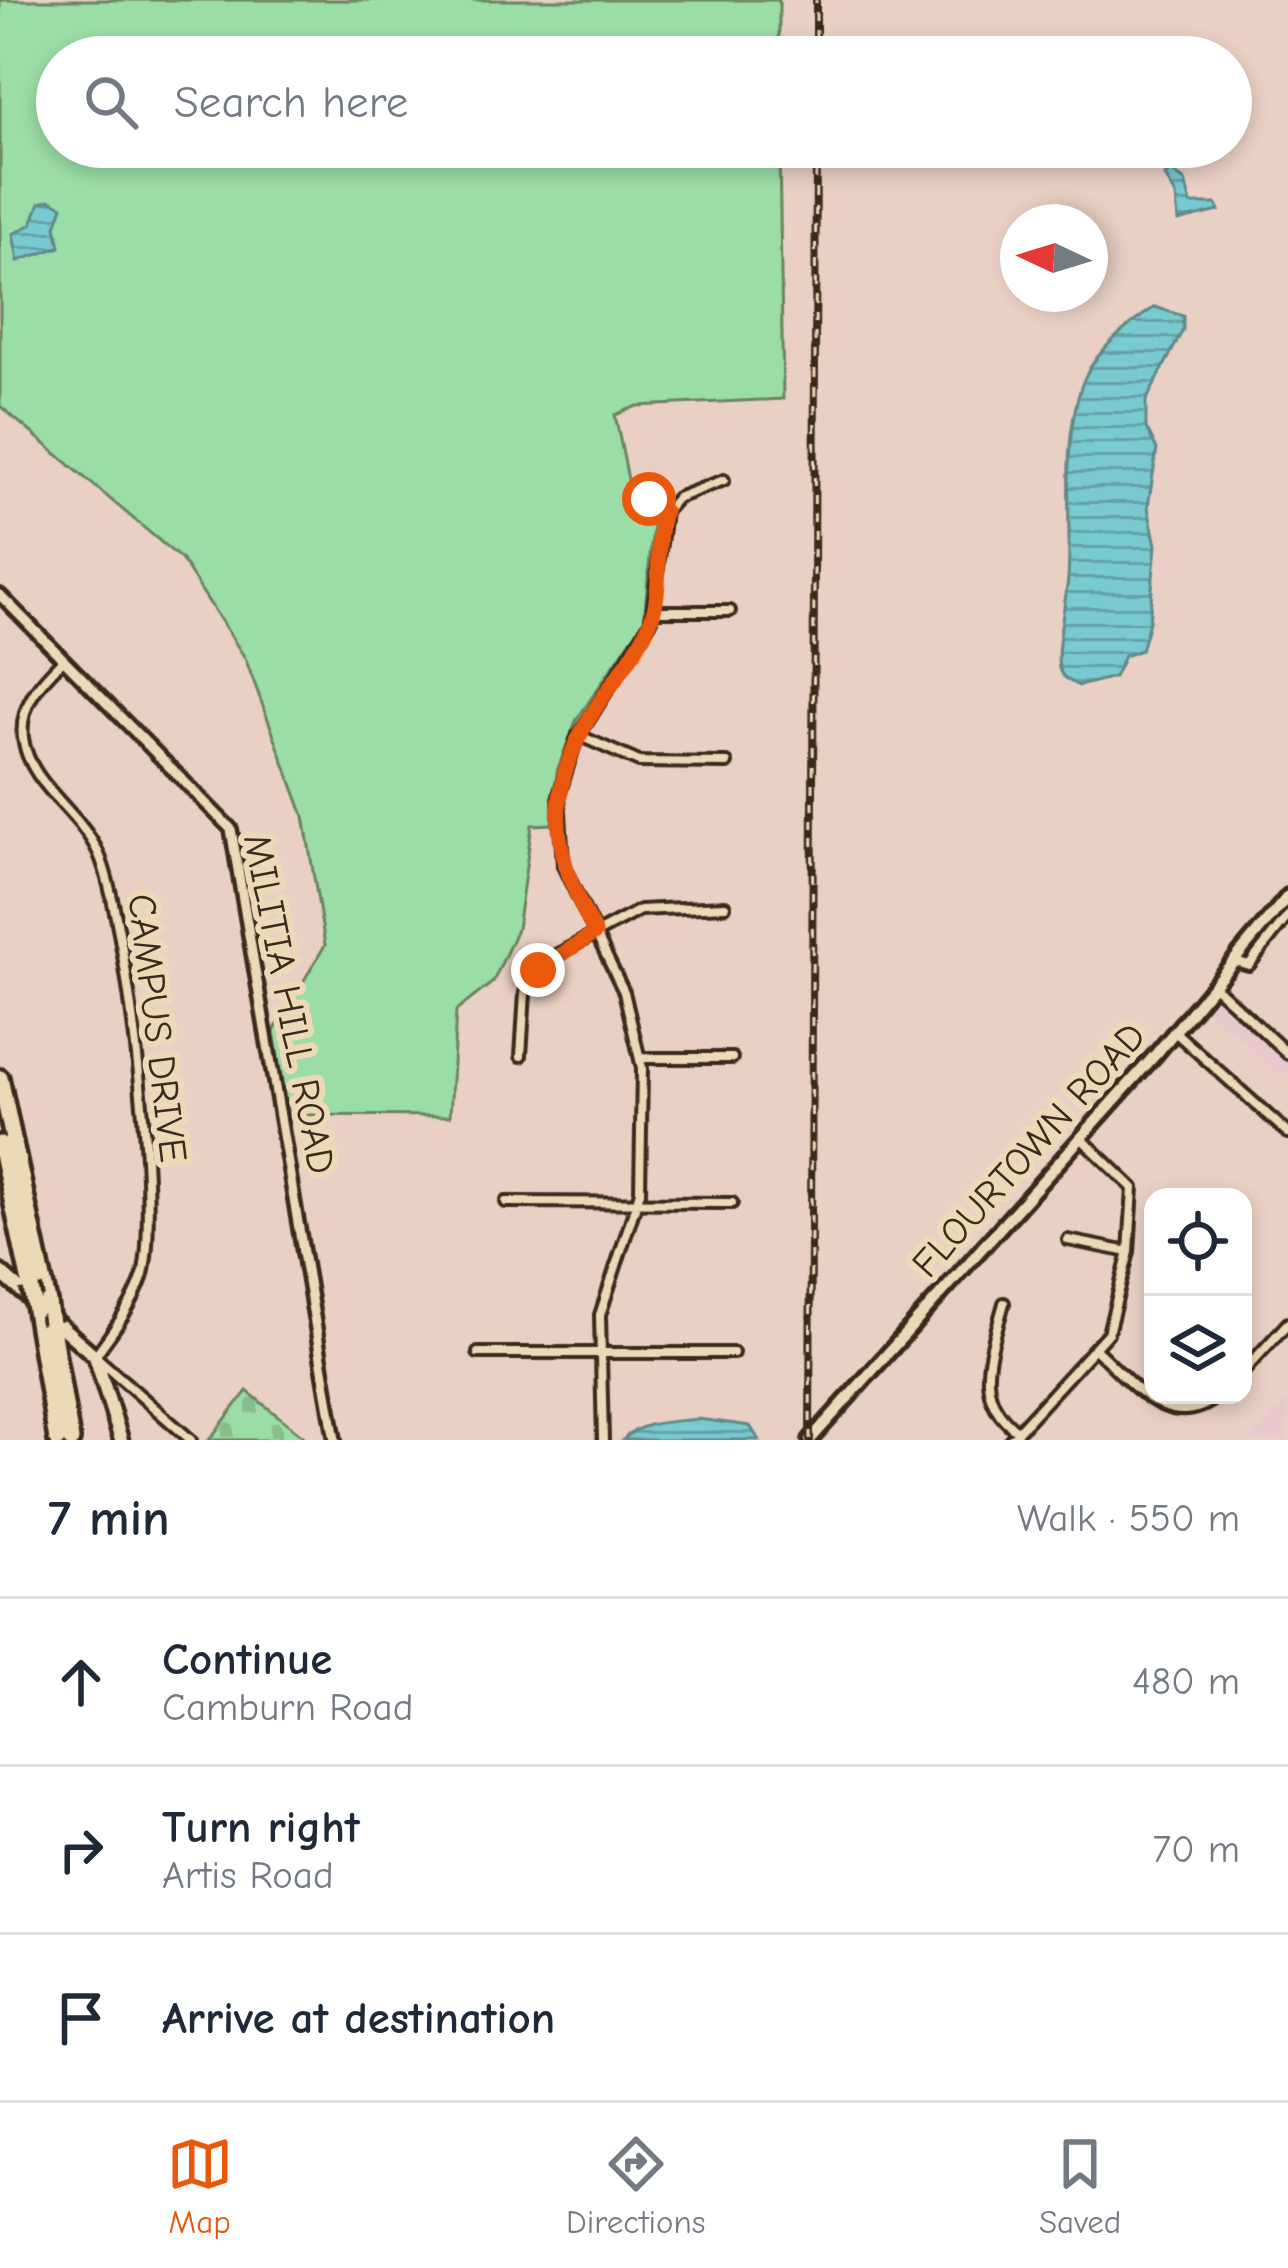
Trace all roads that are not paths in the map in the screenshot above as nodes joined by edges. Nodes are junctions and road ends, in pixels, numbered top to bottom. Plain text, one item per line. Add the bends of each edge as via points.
1 (724, 480) dead end
2 (649, 499) dead end
3 (664, 512) junction
4 (0, 595) edge
5 (654, 611) junction
6 (730, 611) dead end
7 (63, 660) junction
8 (578, 735) junction
9 (727, 763) dead end
10 (1288, 896) edge
11 (725, 906) dead end
12 (1288, 916) edge
13 (595, 933) junction
14 (1235, 961) junction
15 (1214, 986) junction
16 (1174, 1032) junction
17 (1288, 1054) edge
18 (521, 1056) dead end
19 (640, 1058) junction
20 (732, 1058) dead end
21 (0, 1078) edge
22 (1288, 1133) edge
23 (1081, 1138) junction
24 (0, 1144) edge
25 (506, 1202) dead end
26 (638, 1202) junction
27 (732, 1203) dead end
28 (1068, 1240) dead end
29 (1129, 1252) junction
30 (0, 1272) edge
31 (1004, 1303) dead end
32 (42, 1306) junction
33 (1288, 1323) edge
34 (1095, 1349) junction
35 (478, 1353) dead end
36 (599, 1353) junction
37 (733, 1353) dead end
38 (94, 1356) junction
39 (1252, 1359) edge
40 (1144, 1395) edge
41 (1154, 1404) edge
42 (1206, 1404) edge
43 (1017, 1431) junction
44 (57, 1440) edge
45 (71, 1440) edge
46 (121, 1440) edge
47 (191, 1440) edge
48 (335, 1440) edge
49 (603, 1440) edge
50 (810, 1440) edge
51 (1010, 1440) edge

1 - 3 street via 677,498
2 - 3 street
3 - 5 street
4 - 7 street, MILITIA HILL ROAD
5 - 6 street
5 - 8 street
7 - 38 street, CAMPUS DRIVE via 28,705 24,744 36,772 90,837 118,910 149,1220 142,1278
7 - 48 street, MILITIA HILL ROAD via 231,829
8 - 9 street via 638,762
8 - 13 street via 559,795 558,832 567,878
10 - 14 main road, FLOURTOWN ROAD
11 - 13 street via 645,909
12 - 14 street via 1249,965
13 - 18 street via 533,976
13 - 19 street via 624,992
14 - 15 main road, FLOURTOWN ROAD
15 - 16 main road, FLOURTOWN ROAD
15 - 17 street
16 - 22 street
16 - 23 main road, FLOURTOWN ROAD
19 - 20 street
19 - 26 street
21 - 32 highway
23 - 29 street via 1133,1188
23 - 50 main road, FLOURTOWN ROAD
24 - 32 highway, bridge via 31,1288
25 - 26 street
26 - 27 street
26 - 36 street via 600,1315
28 - 29 street
29 - 34 street via 1108,1334
30 - 38 main road
31 - 43 street via 986,1379 990,1404
32 - 44 highway
32 - 45 highway, bridge
33 - 39 street
34 - 40 street
34 - 43 street
35 - 36 street
36 - 37 street
36 - 49 street
38 - 46 main road
38 - 47 street
41 - 42 street via 1169,1411
43 - 51 street

